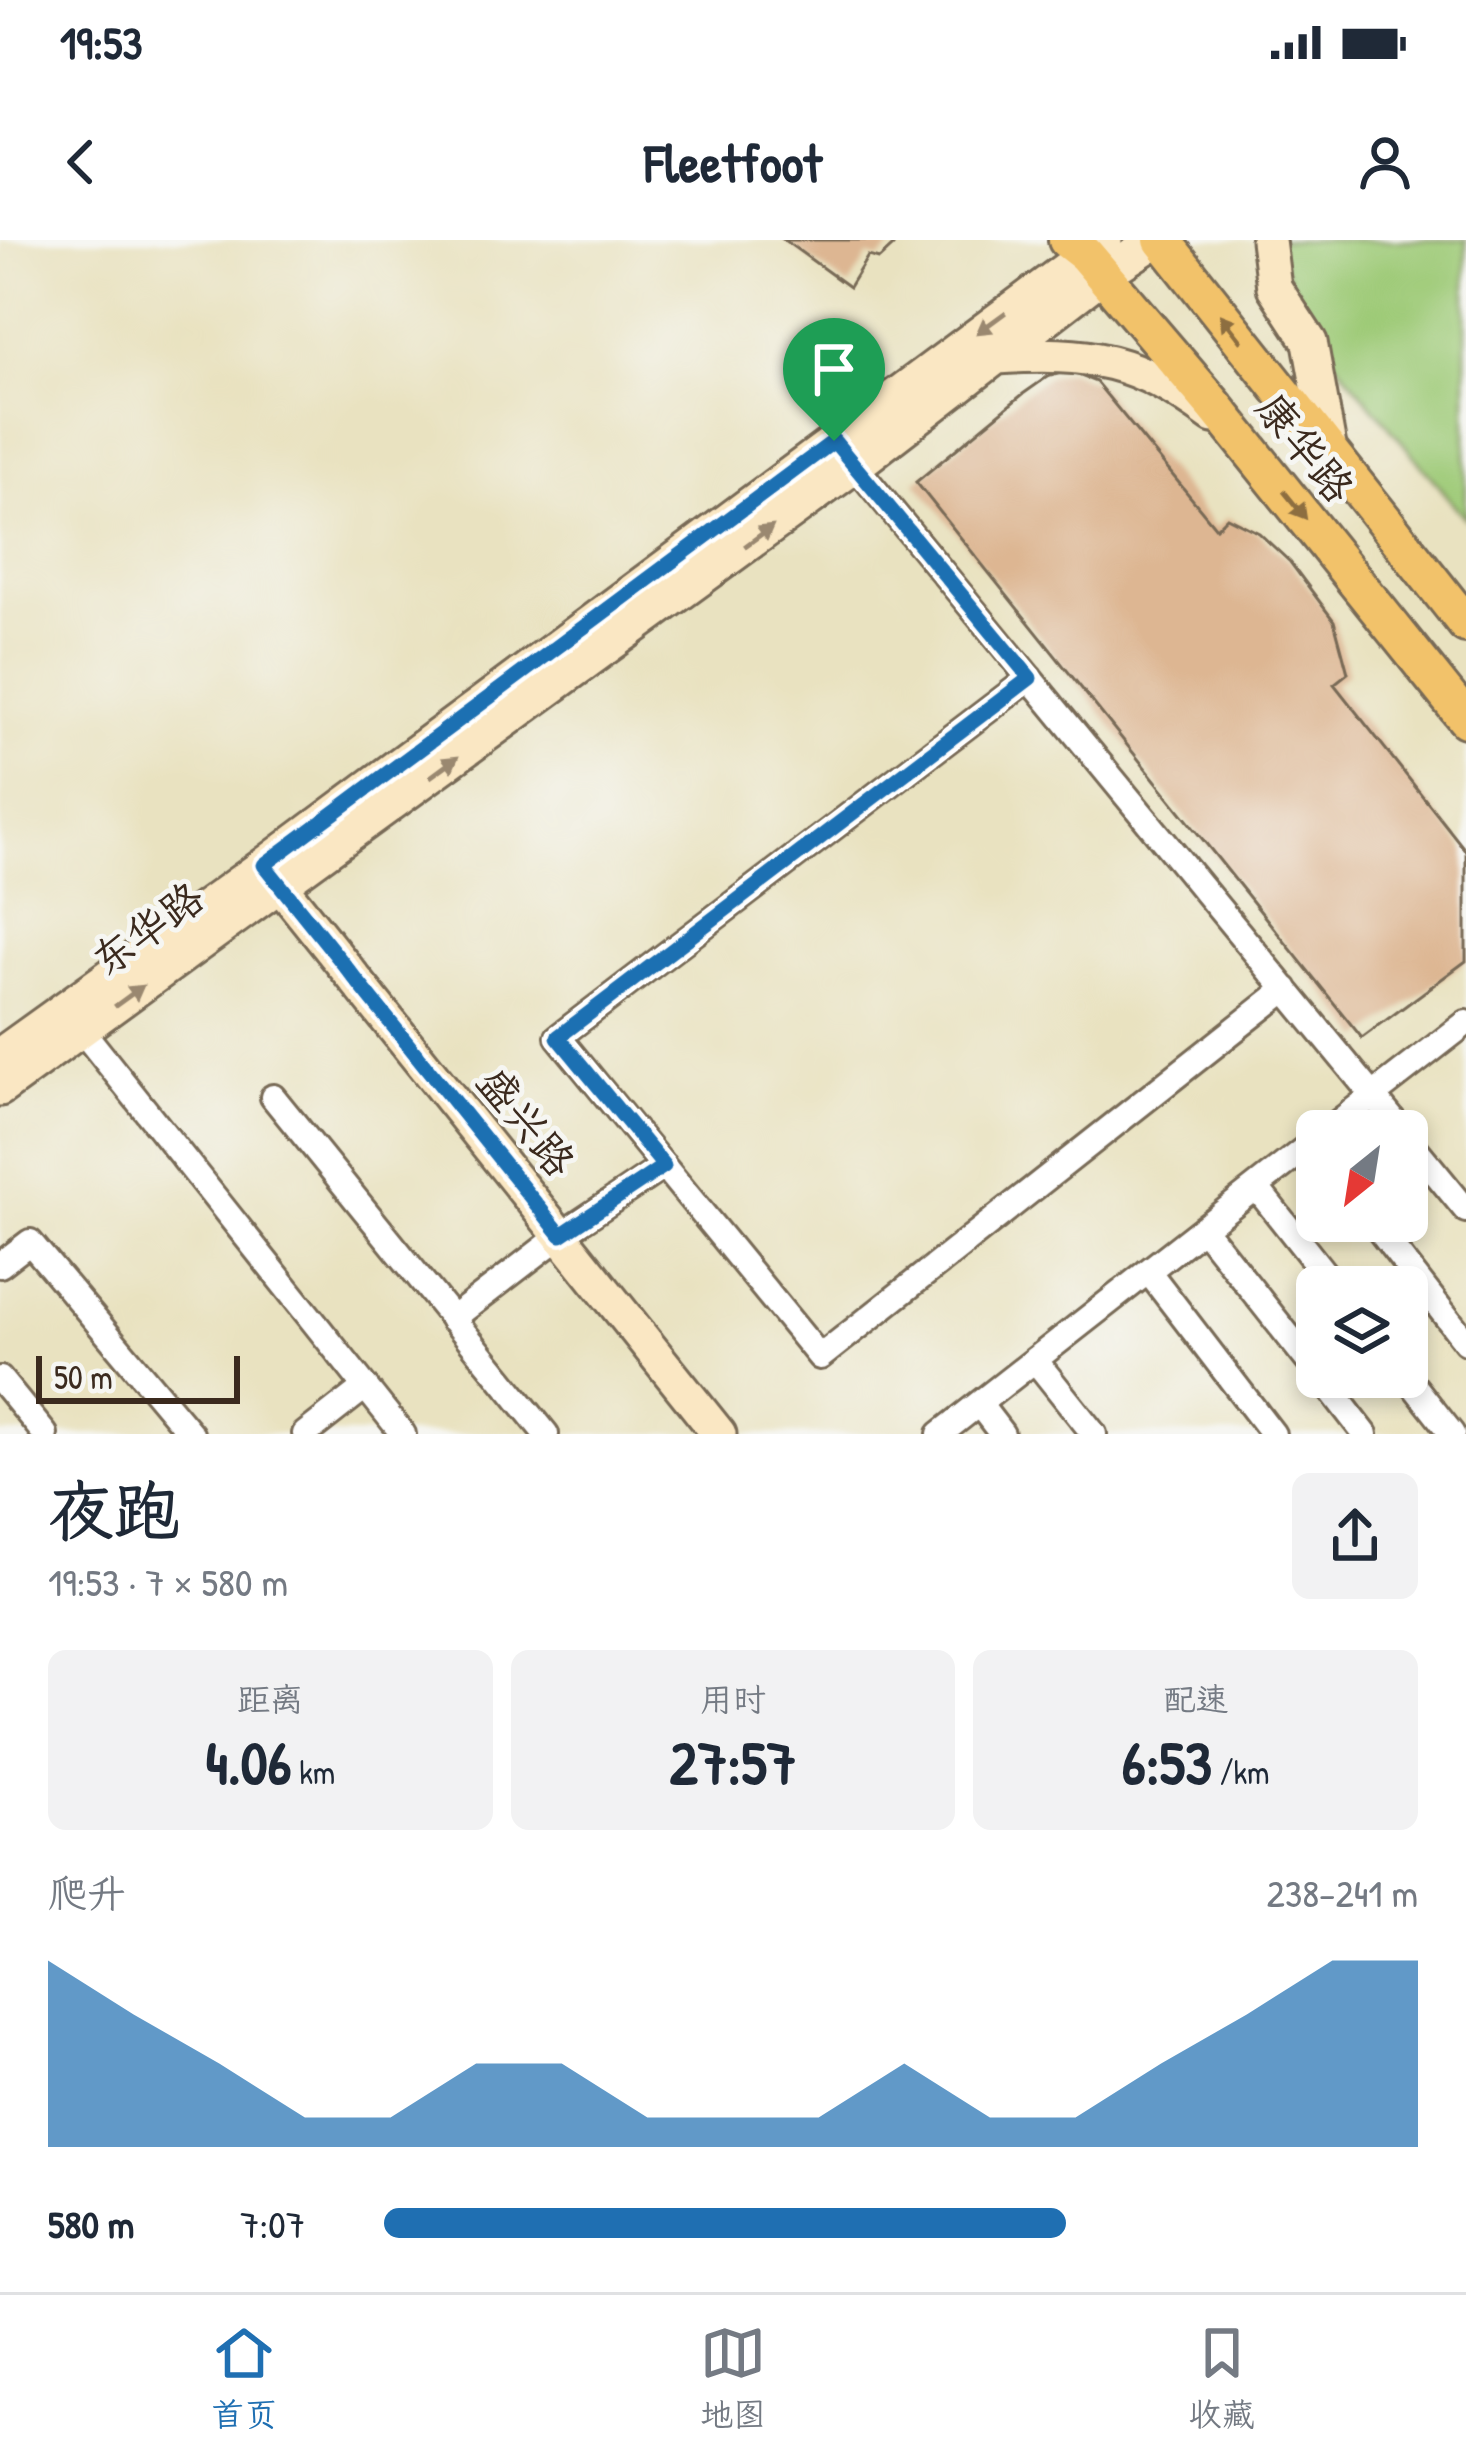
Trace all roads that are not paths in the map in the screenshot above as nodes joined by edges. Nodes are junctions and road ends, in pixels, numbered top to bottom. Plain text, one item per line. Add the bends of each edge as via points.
1 (1160, 240) edge
2 (1268, 240) edge
3 (1090, 252) edge
4 (997, 357) junction
5 (1238, 435) junction
6 (1330, 452) junction
7 (844, 454) junction
8 (1466, 624) edge
9 (1030, 678) junction
10 (1466, 719) edge
11 (273, 876) junction
12 (1286, 989) junction
13 (73, 1019) junction
14 (1466, 1023) edge
15 (0, 1055) edge
16 (0, 1089) edge
17 (1373, 1096) junction
18 (273, 1097) dead end
19 (1356, 1110) edge
20 (1384, 1110) edge
21 (1296, 1157) edge
22 (1428, 1163) edge
23 (664, 1166) junction
24 (1256, 1187) junction
25 (1466, 1210) edge
26 (1203, 1228) junction
27 (561, 1235) junction
28 (1388, 1242) edge
29 (0, 1265) edge
30 (1318, 1266) edge
31 (1148, 1271) junction
32 (452, 1319) junction
33 (1466, 1342) edge
34 (1296, 1346) edge
35 (1035, 1360) junction
36 (0, 1379) edge
37 (365, 1387) junction
38 (1337, 1398) edge
39 (1422, 1398) edge
40 (979, 1404) junction
41 (1466, 1418) edge
42 (45, 1434) edge
43 (191, 1434) edge
44 (304, 1434) edge
45 (403, 1434) edge
46 (546, 1434) edge
47 (719, 1434) edge
48 (940, 1434) edge
49 (1002, 1434) edge
50 (1094, 1434) edge
51 (1273, 1434) edge
52 (1365, 1434) edge
53 (1449, 1434) edge

1 - 3 main road, 东华路
6 -> 1 main road, 康华路
2 - 6 main road via 1274,287 1310,342
3 - 4 main road, 东华路
3 - 5 main road, 康华路
3 -> 7 main road, 东华路
4 - 5 main road via 1085,355 1132,367
4 - 7 main road, 东华路
5 -> 10 main road, 康华路
6 - 8 main road, 康华路
7 - 9 street
7 - 11 main road, 东华路
9 - 12 street
9 - 23 street via 558,1037
11 - 13 main road, 东华路
11 - 27 main road, 盛兴路
12 - 17 street
12 - 23 street via 820,1357
13 - 15 main road, 东华路
13 - 16 main road, 东华路
13 - 37 street
14 - 17 street
17 - 19 street
17 - 20 street
18 - 32 street
21 - 24 street
22 - 25 street
23 - 27 street
24 - 26 street
24 - 30 street
26 - 31 street
26 - 34 street
27 - 32 street
27 - 47 main road, 盛兴路
28 - 33 street
29 - 43 street via 30,1242
31 - 35 street
31 - 51 street
32 - 46 street
35 - 40 street
35 - 50 street
36 - 42 street
37 - 44 street
37 - 45 street
38 - 52 street
39 - 53 street
40 - 48 street
40 - 49 street
41 - 53 street

